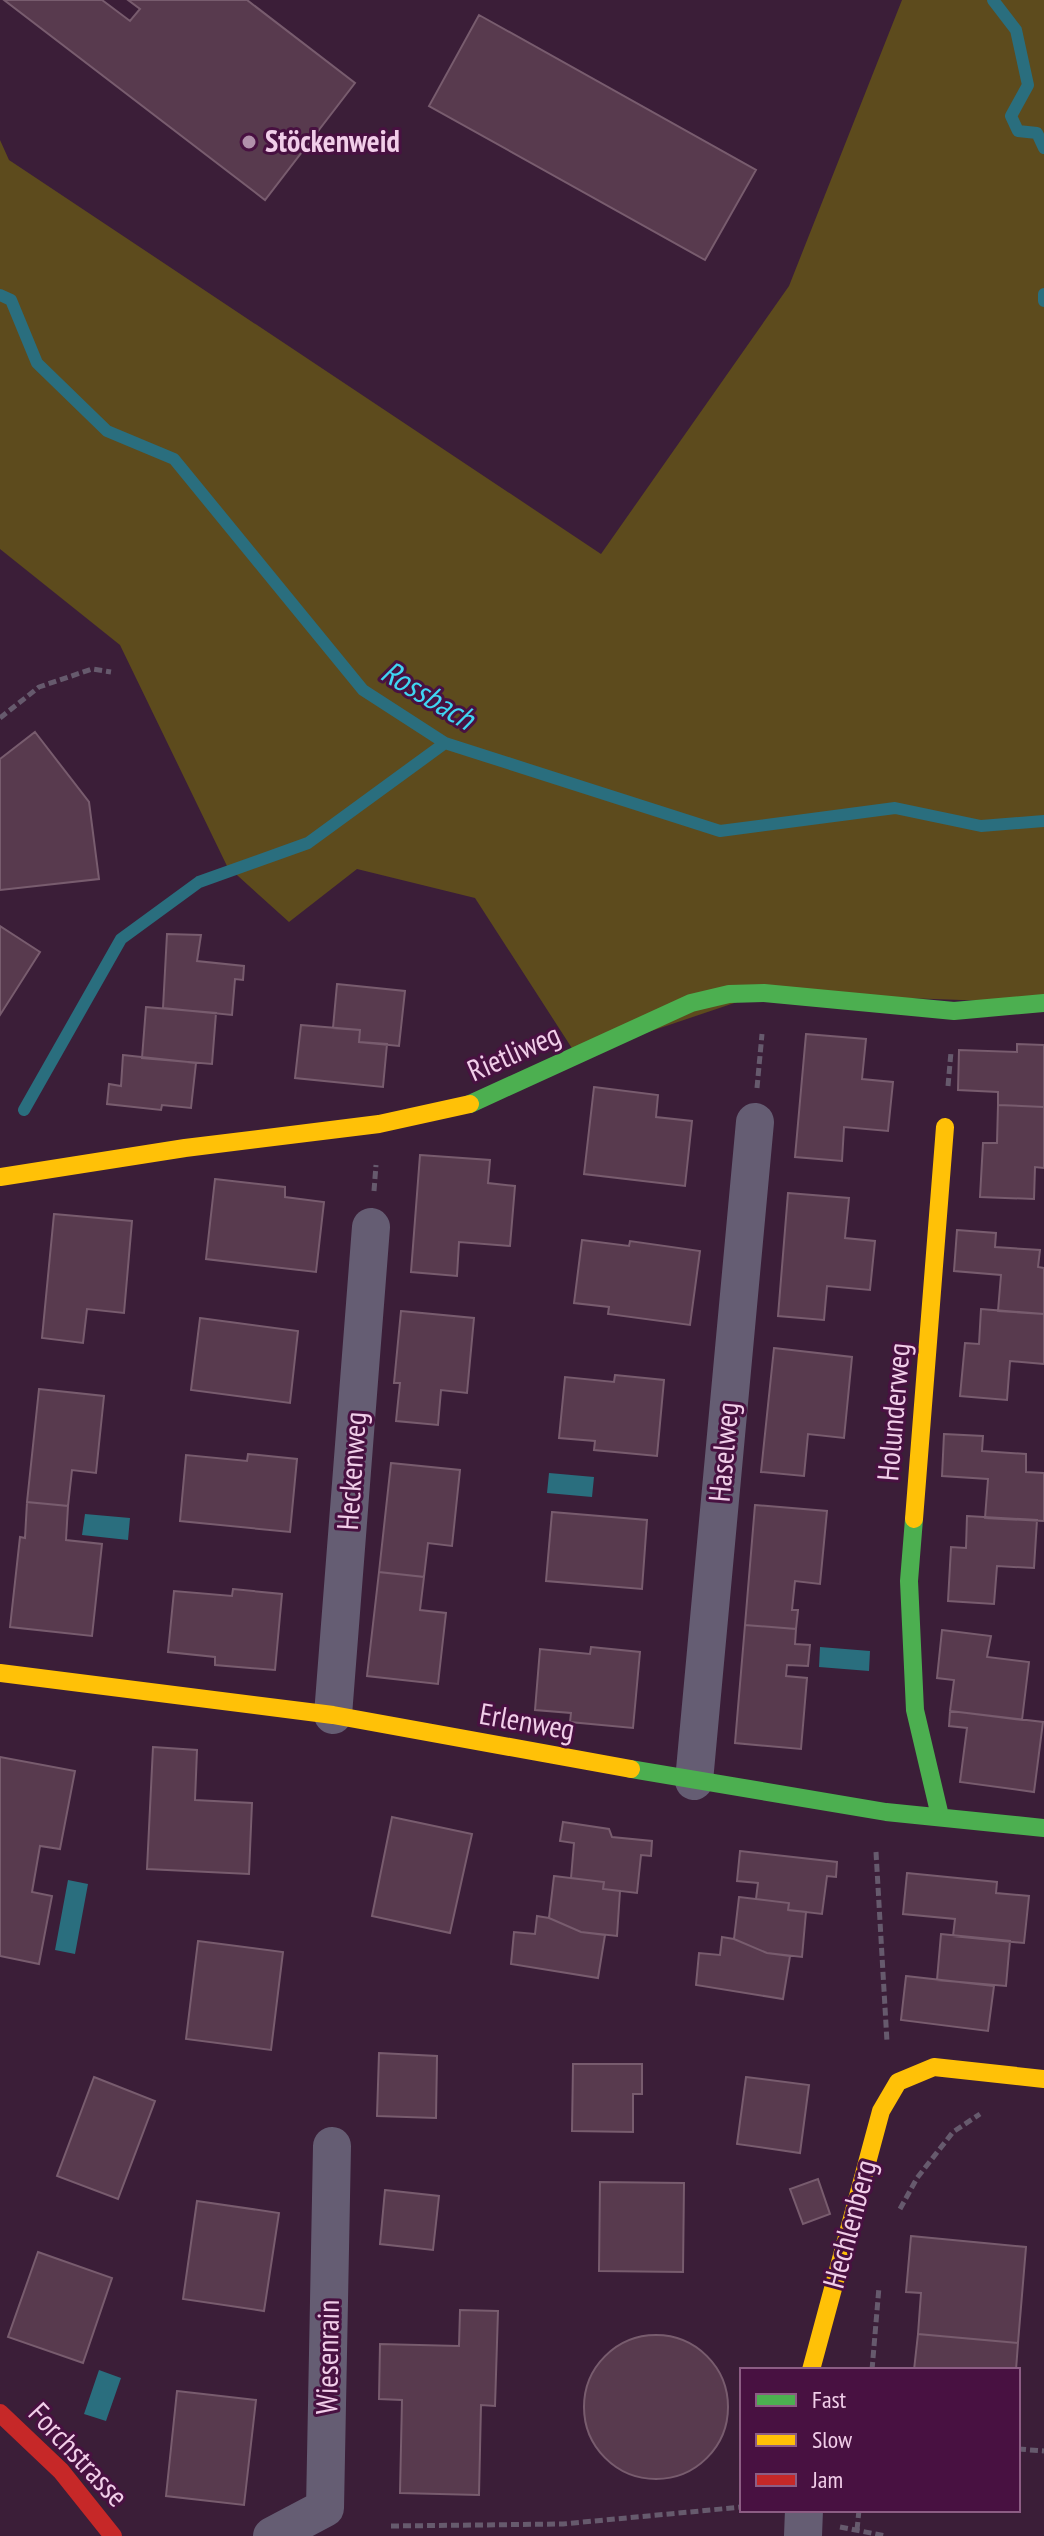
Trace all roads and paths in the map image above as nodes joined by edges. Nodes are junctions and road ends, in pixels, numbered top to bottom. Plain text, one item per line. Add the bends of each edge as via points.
1 (111, 672) dead end
2 (0, 718) edge
3 (764, 993) junction
4 (1044, 1003) edge
5 (954, 1011) junction
6 (755, 1122) joint
7 (379, 1124) junction
8 (945, 1127) joint
9 (0, 1177) edge
10 (371, 1227) joint
11 (0, 1673) edge
12 (333, 1715) junction
13 (694, 1781) junction
14 (886, 1812) junction
15 (940, 1816) junction
16 (1044, 1828) edge
17 (1044, 2079) edge
18 (898, 2082) junction
19 (984, 2112) dead end
20 (332, 2146) dead end
21 (898, 2212) dead end
22 (880, 2275) dead end
23 (812, 2368) edge
24 (872, 2368) edge
25 (0, 2413) edge
26 (1020, 2449) edge
27 (1044, 2451) edge
28 (740, 2507) edge
29 (804, 2512) edge
30 (859, 2512) edge
31 (391, 2526) dead end
32 (857, 2530) dead end
33 (113, 2536) edge
34 (272, 2536) edge
35 (803, 2536) edge

1 - 2 path via 92,669 39,687
3 - 5 street, Rietliweg
3 - 6 path
3 - 7 street, Rietliweg via 691,1003 476,1103
4 - 5 street, Rietliweg
5 - 8 path
6 - 13 street, Haselweg
7 - 9 street, Rietliweg
7 - 10 path
8 - 15 street, Holunderweg via 909,1581 915,1710
10 - 12 street, Heckenweg
11 - 12 street, Erlenweg
12 - 13 street, Erlenweg
13 - 14 street, Erlenweg
14 - 15 street, Erlenweg
14 - 18 path via 876,1845 886,2039
15 - 16 street, Erlenweg
17 - 18 street via 934,2067
18 - 23 street, Hechlenberg via 881,2111
19 - 21 path via 953,2132
20 - 34 street, Wiesenrain via 325,2508
22 - 24 path
25 - 33 street, Forchstrasse via 72,2483
26 - 27 path
28 - 31 path via 563,2524
29 - 35 street
30 - 32 path

